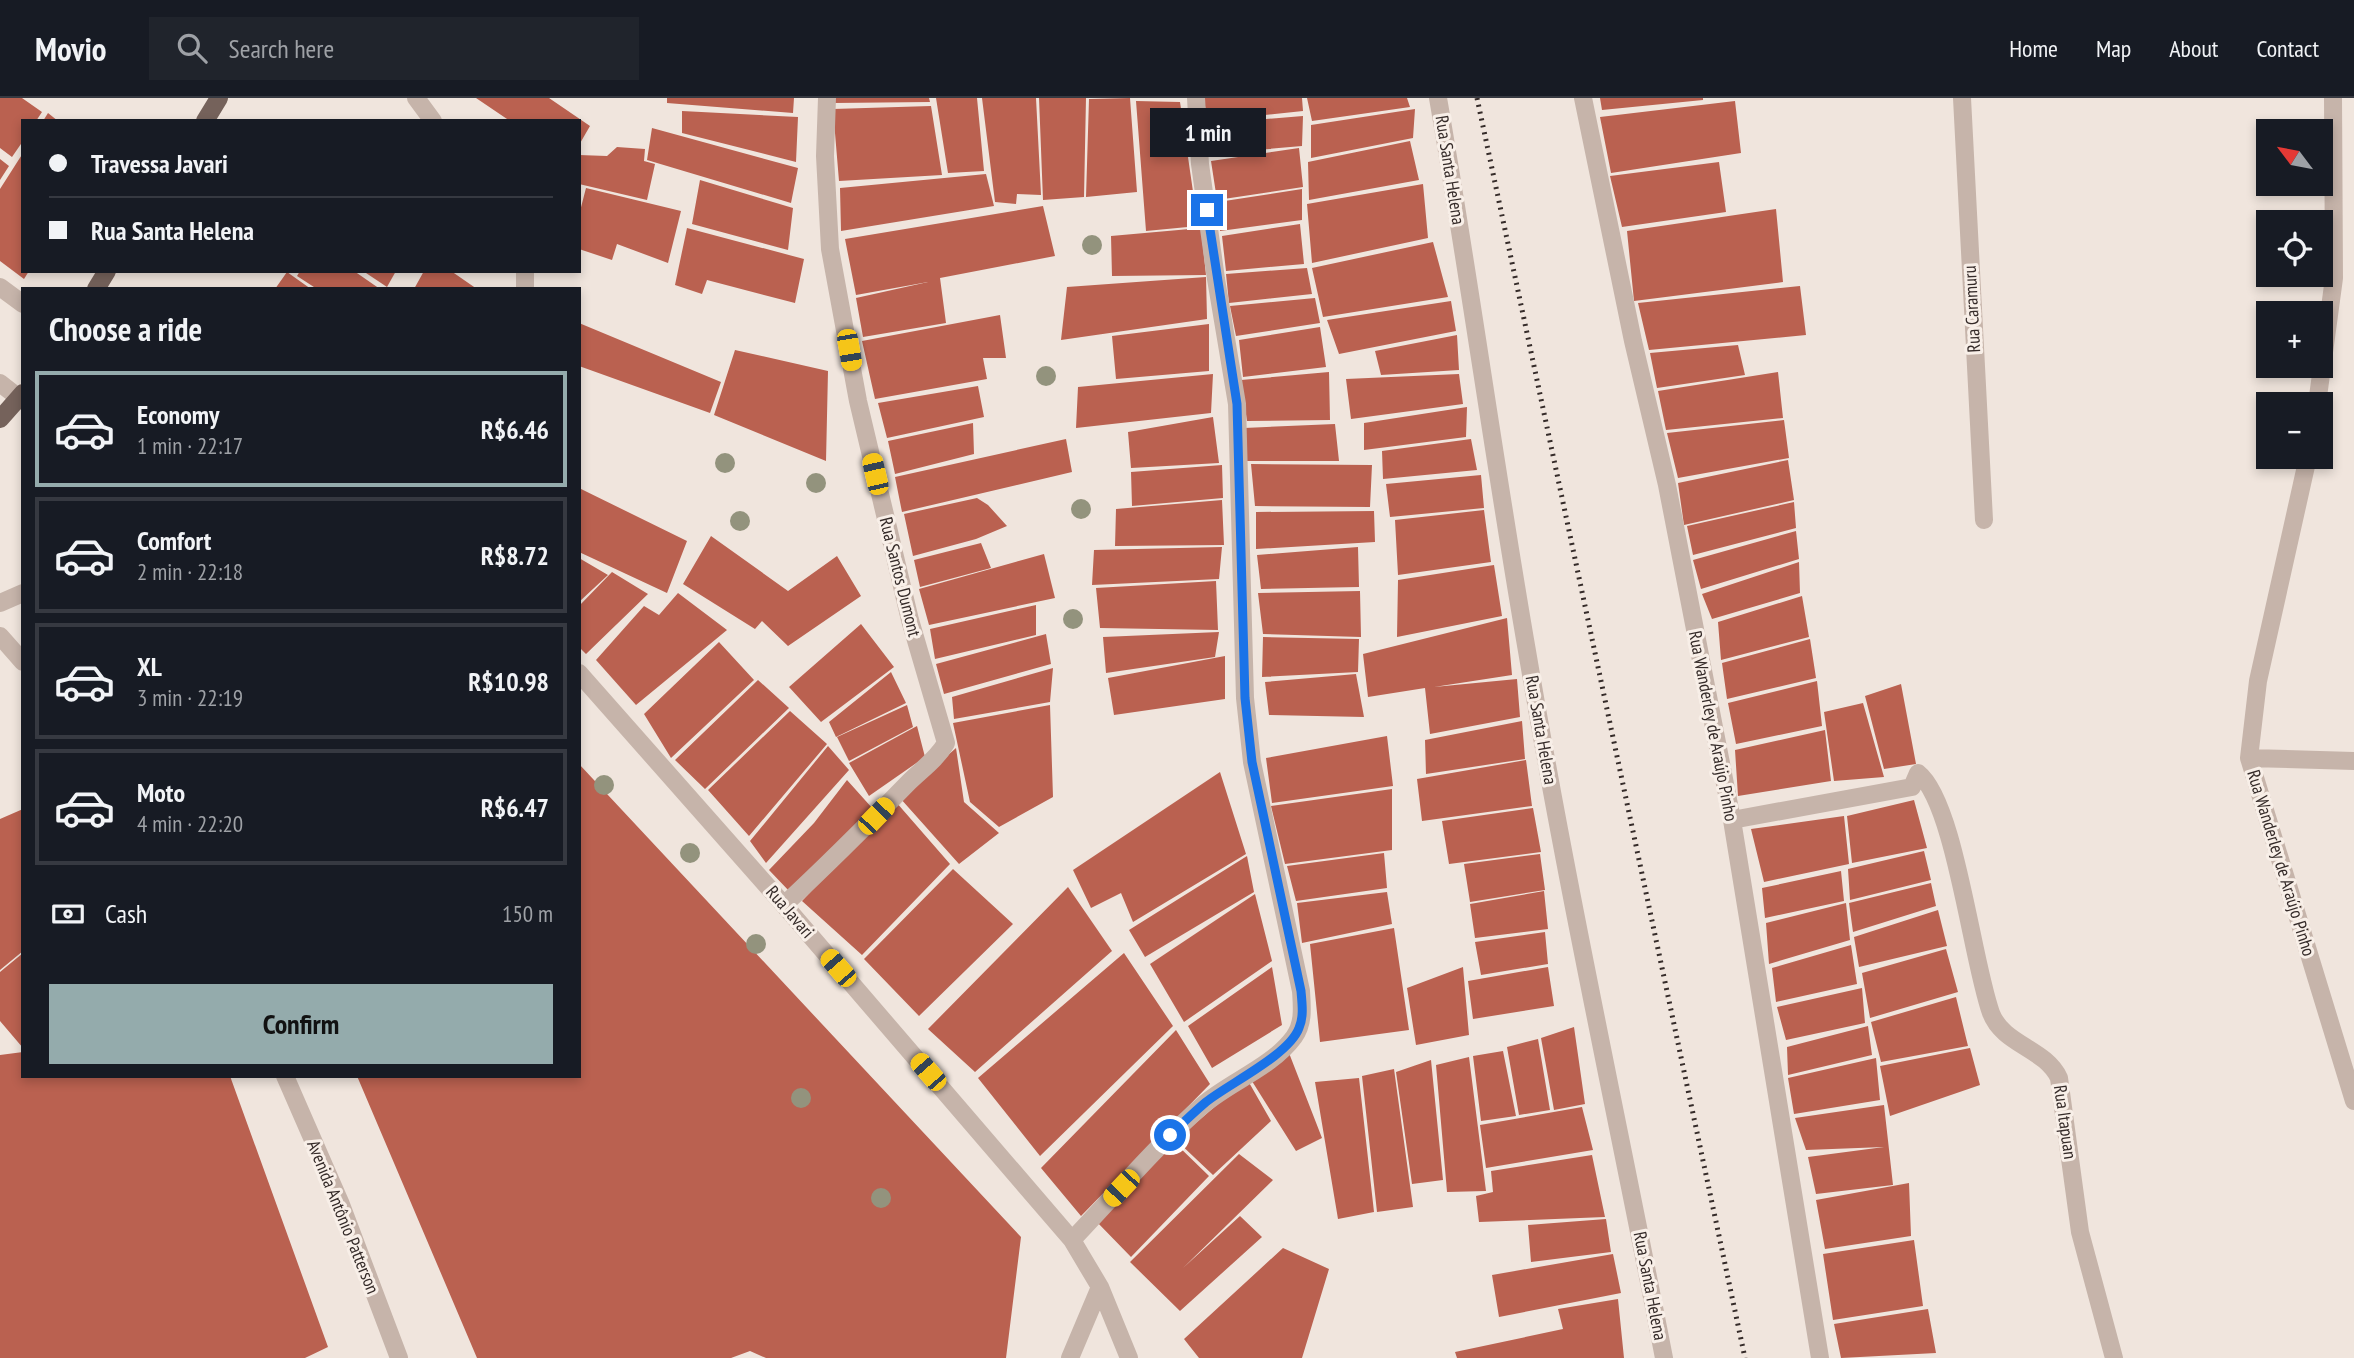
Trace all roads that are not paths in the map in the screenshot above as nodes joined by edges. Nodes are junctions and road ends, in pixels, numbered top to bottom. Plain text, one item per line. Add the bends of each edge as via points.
1 (219, 98) edge
2 (416, 98) edge
3 (827, 98) edge
4 (1196, 98) edge
5 (1438, 98) edge
6 (1583, 98) edge
7 (1962, 98) edge
8 (2333, 98) edge
9 (206, 119) edge
10 (432, 119) edge
11 (0, 287) edge
12 (21, 303) edge
13 (0, 383) edge
14 (2319, 392) edge
15 (21, 396) edge
16 (21, 398) edge
17 (0, 419) edge
18 (2305, 469) edge
19 (1984, 520) dead end
20 (21, 594) edge
21 (0, 604) edge
22 (0, 636) edge
23 (21, 660) edge
24 (581, 675) edge
25 (2249, 758) junction
26 (2354, 761) edge
27 (1732, 820) junction
28 (784, 905) junction
29 (286, 1078) edge
30 (2354, 1101) edge
31 (1072, 1240) junction
32 (1100, 1287) junction
33 (400, 1358) edge
34 (1070, 1358) edge
35 (1129, 1358) edge
36 (1664, 1358) edge
37 (1820, 1358) edge
38 (2113, 1358) edge

1 - 9 main road
2 - 10 street
3 - 28 street, Rua Santos Dumont via 830,249 858,401 910,620 946,743 940,754
4 - 31 street via 1200,164 1237,404 1245,698 1252,762 1302,1013 1292,1040 1205,1103
5 - 36 street, Rua Santa Helena via 1527,652 1591,1002
6 - 27 street, Rua Wanderley de Araújo Pinho via 1667,485
7 - 19 street, Rua Caramuru
8 - 14 street via 2334,278
11 - 12 street
13 - 15 street
16 - 17 main road
18 - 25 street, Rua Wanderley de Araújo Pinho via 2258,681
20 - 21 street
22 - 23 street
24 - 28 street, Rua Javari
25 - 26 street
25 - 30 street, Rua Wanderley de Araújo Pinho
27 - 37 street, Rua Wanderley de Araújo Pinho
27 - 38 street, Rua Itapuan via 1912,787 1918,773 1931,787 1943,814 1992,1016 2012,1038 2054,1066 2059,1078 2080,1232
28 - 31 street, Rua Javari
29 - 33 street, Avenida Antônio Patterson
31 - 32 street, Rua Javari
32 - 34 street
32 - 35 street, Rua Javari

